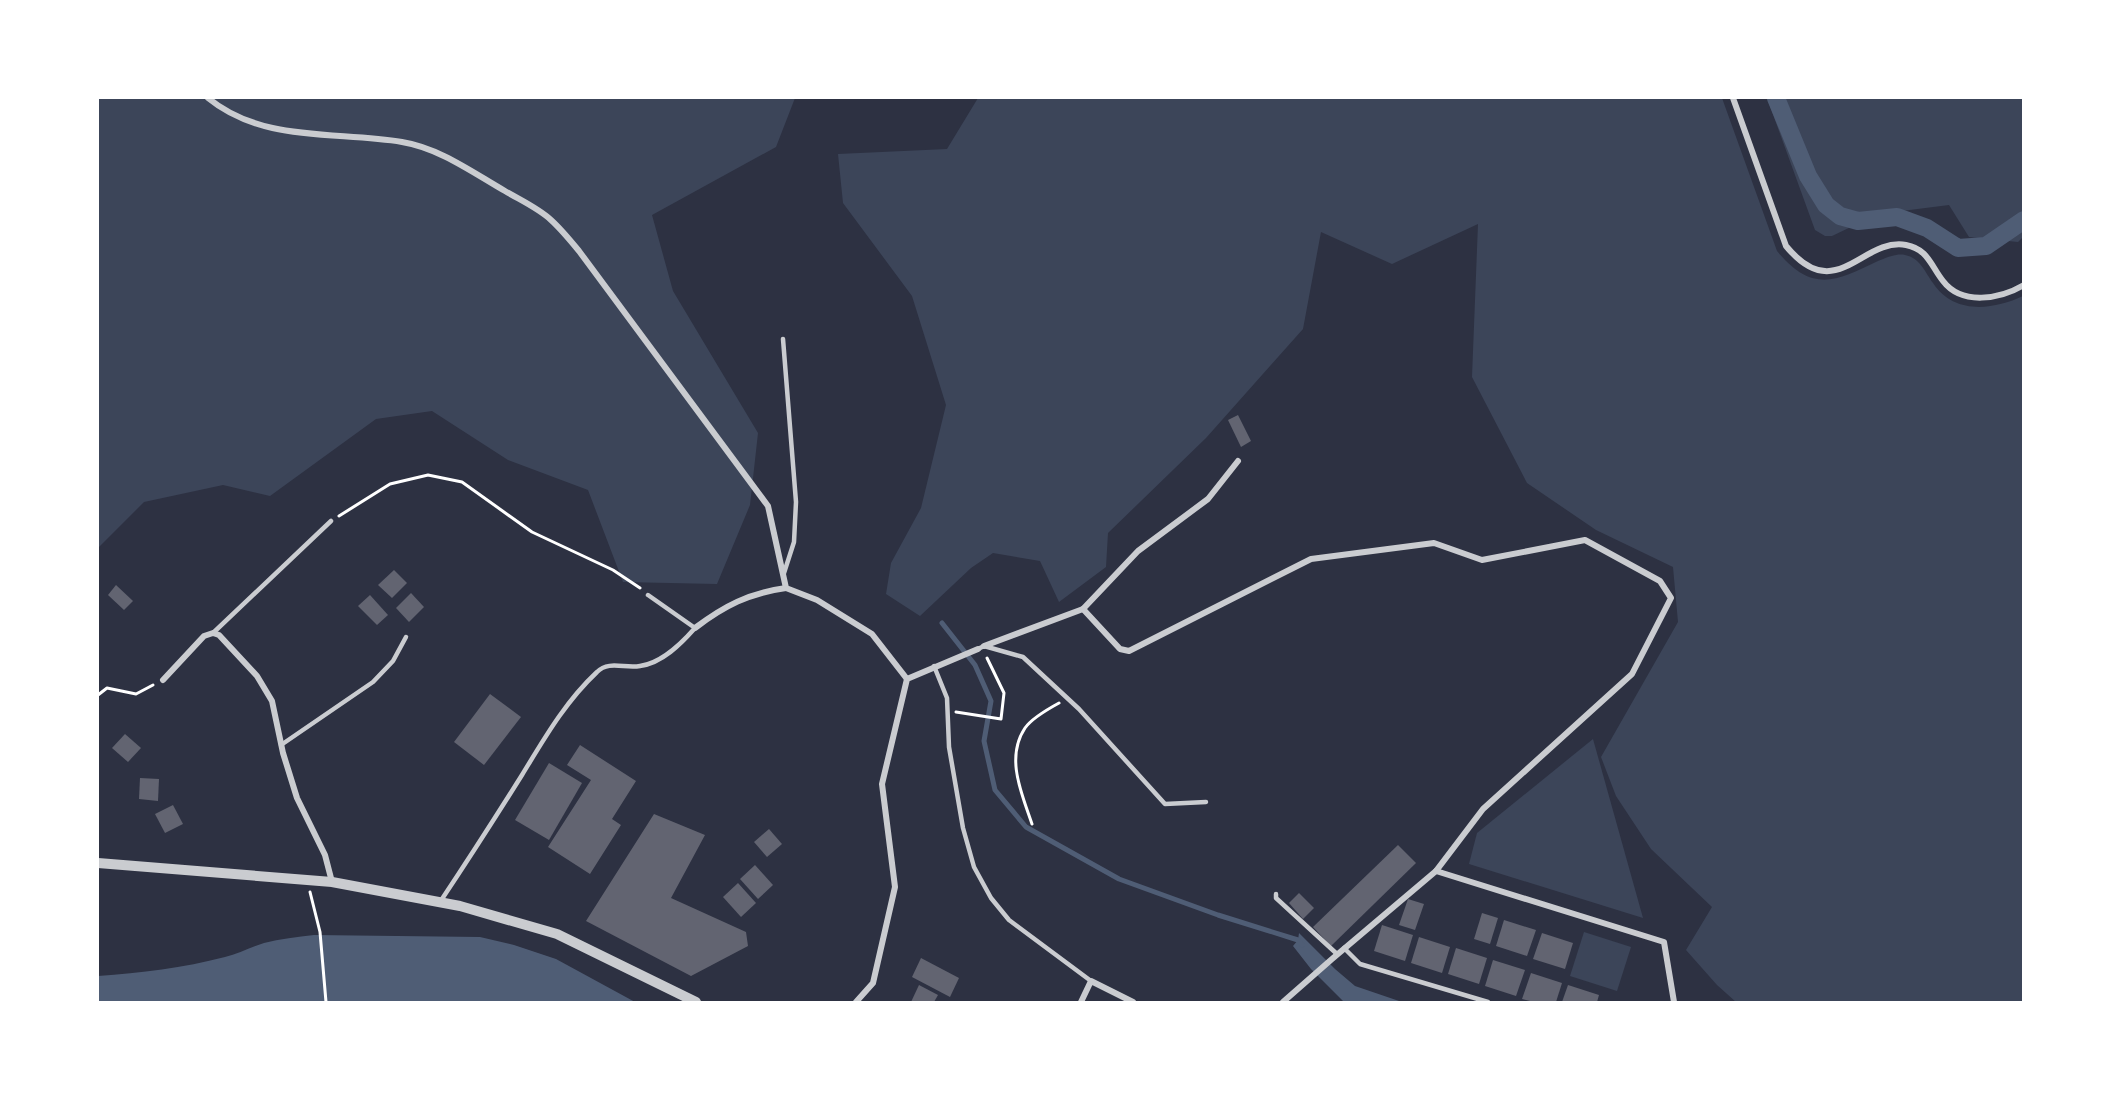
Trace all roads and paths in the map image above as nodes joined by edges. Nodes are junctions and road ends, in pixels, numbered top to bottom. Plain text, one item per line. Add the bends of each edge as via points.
1 (208, 98) edge
2 (1733, 98) edge
3 (2024, 285) edge
4 (783, 339) dead end
5 (1238, 460) dead end
6 (331, 521) joint
7 (783, 575) junction
8 (786, 588) junction
9 (648, 595) joint
10 (1083, 609) junction
11 (695, 628) junction
12 (213, 633) junction
13 (406, 637) dead end
14 (984, 647) junction
15 (934, 666) junction
16 (907, 679) junction
17 (163, 680) joint
18 (98, 695) edge
19 (1068, 699) junction
20 (968, 714) dead end
21 (281, 745) junction
22 (1206, 802) dead end
23 (1032, 824) dead end
24 (98, 863) edge
25 (1436, 871) junction
26 (307, 881) junction
27 (332, 882) junction
28 (1276, 894) dead end
29 (440, 902) junction
30 (1344, 948) junction
31 (1335, 956) junction
32 (1091, 981) junction
33 (326, 1002) edge
34 (696, 1002) edge
35 (855, 1002) edge
36 (1081, 1002) edge
37 (1132, 1002) edge
38 (1283, 1002) edge
39 (1488, 1002) edge
40 (1674, 1002) edge

1 - 7 street via 249,122 273,129 418,146 461,165 552,220 768,506
2 - 3 street via 1786,246 1806,265 1816,270 1840,268 1881,248 1902,244 1926,254 1945,284 1962,295 1992,297
4 - 7 lane via 796,502 794,542
5 - 10 street via 1208,500 1138,551
6 - 9 path via 390,484 428,475 462,482 532,532 613,570
6 - 12 lane
7 - 8 street
8 - 11 street via 748,596 719,610
8 - 16 street via 817,600 872,634
9 - 11 lane
10 - 14 street
10 - 25 street via 1120,649 1130,651 1311,559 1434,543 1482,560 1585,540 1660,581 1671,598 1632,674 1483,809
11 - 29 lane via 658,660 625,668 612,664 598,670 562,710
12 - 17 street via 204,636
12 - 21 street via 243,659 272,701
13 - 21 lane via 393,661 373,682
14 - 15 street
14 - 19 lane via 1023,657
14 - 20 path via 1004,693 1001,719
15 - 16 street
15 - 32 lane via 946,698 949,747 974,867 1009,920
16 - 35 street via 882,784 895,887 873,983
17 - 18 path via 136,694 106,688
19 - 22 lane via 1165,804
19 - 23 path via 1025,727 1017,747 1017,780
21 - 27 street via 297,798 325,855
24 - 26 street
25 - 30 street
25 - 40 street via 1664,942
26 - 27 street
26 - 33 path via 320,932
27 - 29 street
28 - 31 lane
29 - 34 street via 557,934
30 - 31 street
30 - 39 lane via 1360,964
31 - 38 street
32 - 36 street
32 - 37 street

